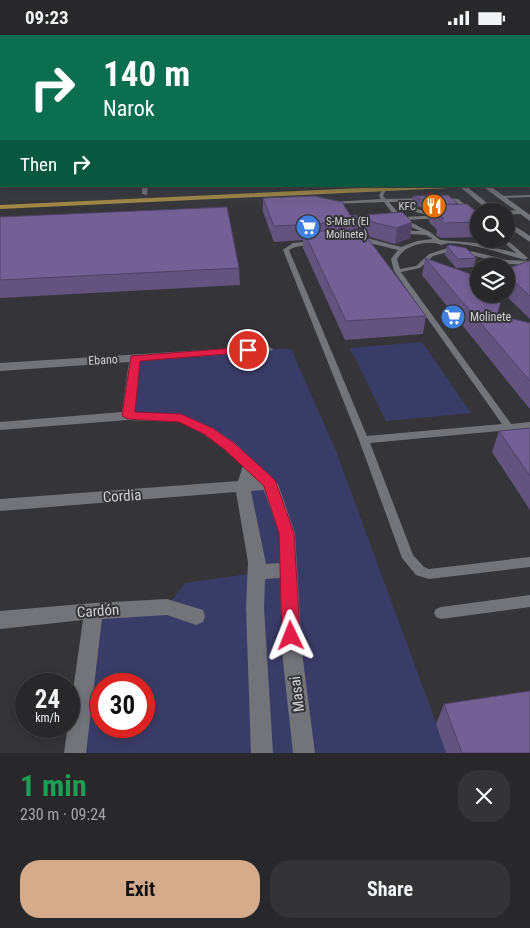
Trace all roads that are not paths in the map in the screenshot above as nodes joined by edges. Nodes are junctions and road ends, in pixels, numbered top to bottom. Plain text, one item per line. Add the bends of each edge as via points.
1 (145, 187) edge
2 (308, 187) edge
3 (354, 187) edge
4 (436, 187) edge
5 (463, 187) edge
6 (486, 187) edge
7 (382, 188) edge
8 (368, 191) junction
9 (145, 194) junction
10 (303, 194) junction
11 (266, 195) junction
12 (530, 196) edge
13 (501, 197) junction
14 (520, 197) junction
15 (436, 198) edge
16 (427, 199) edge
17 (400, 200) junction
18 (0, 201) edge
19 (378, 201) junction
20 (270, 203) edge
21 (386, 203) junction
22 (483, 203) edge
23 (530, 203) edge
24 (0, 207) edge
25 (333, 209) edge
26 (459, 210) edge
27 (466, 212) junction
28 (515, 212) edge
29 (520, 212) junction
30 (470, 213) edge
31 (530, 219) edge
32 (402, 220) junction
33 (388, 221) edge
34 (515, 228) edge
35 (362, 232) edge
36 (367, 240) junction
37 (530, 240) edge
38 (348, 241) edge
39 (439, 241) junction
40 (328, 242) edge
41 (513, 248) edge
42 (401, 249) junction
43 (448, 250) junction
44 (528, 261) edge
45 (397, 271) junction
46 (266, 349) dead end
47 (135, 358) junction
48 (0, 367) edge
49 (128, 416) junction
50 (530, 425) edge
51 (0, 426) edge
52 (509, 427) junction
53 (364, 440) junction
54 (250, 466) junction
55 (270, 484) junction
56 (243, 488) junction
57 (0, 505) edge
58 (530, 562) edge
59 (288, 569) junction
60 (256, 573) junction
61 (530, 601) edge
62 (94, 611) junction
63 (441, 613) dead end
64 (196, 616) dead end
65 (0, 620) edge
66 (75, 753) edge
67 (262, 753) edge
68 (304, 753) edge

1 - 9 street
2 - 9 main road
3 - 10 main road
4 - 7 main road
5 - 22 street
6 - 13 street
7 - 8 main road
7 - 21 lane via 380,194
8 - 10 main road
8 - 19 lane
9 - 18 main road
10 - 11 main road
11 - 20 lane
11 - 24 main road
12 - 14 lane
13 - 14 lane
13 - 29 street
14 - 23 lane
15 - 27 lane via 454,199
16 - 17 lane
17 - 21 lane
17 - 32 lane via 414,211 447,213
19 - 21 lane
19 - 25 lane via 325,205
21 - 32 lane
26 - 27 lane
27 - 30 lane
28 - 29 lane
29 - 31 street
32 - 33 lane
32 - 39 lane via 431,233
34 - 37 street
35 - 36 lane
36 - 38 lane
36 - 42 lane
39 - 42 lane
39 - 43 lane
39 - 44 lane via 478,244
40 - 53 lane via 293,245 286,250
41 - 44 lane
42 - 45 lane via 394,259
43 - 44 lane via 507,263
43 - 45 lane via 435,253 418,267
45 - 52 lane
46 - 47 street, Ebano
47 - 48 street, Ebano
47 - 49 street
49 - 51 street, Masai
49 - 54 street, Masai via 181,418 208,431
50 - 52 lane
52 - 53 lane
53 - 58 lane via 408,558 420,571 438,573
54 - 55 street, Masai
54 - 56 street
55 - 56 street, Cordia
55 - 59 street, Masai via 287,533
56 - 57 street, Cordia
56 - 60 street
59 - 60 street
59 - 68 street, Masai via 292,652
60 - 67 street
61 - 63 lane
62 - 64 street, Cardón via 167,607
62 - 65 street, Cardón
62 - 66 street

